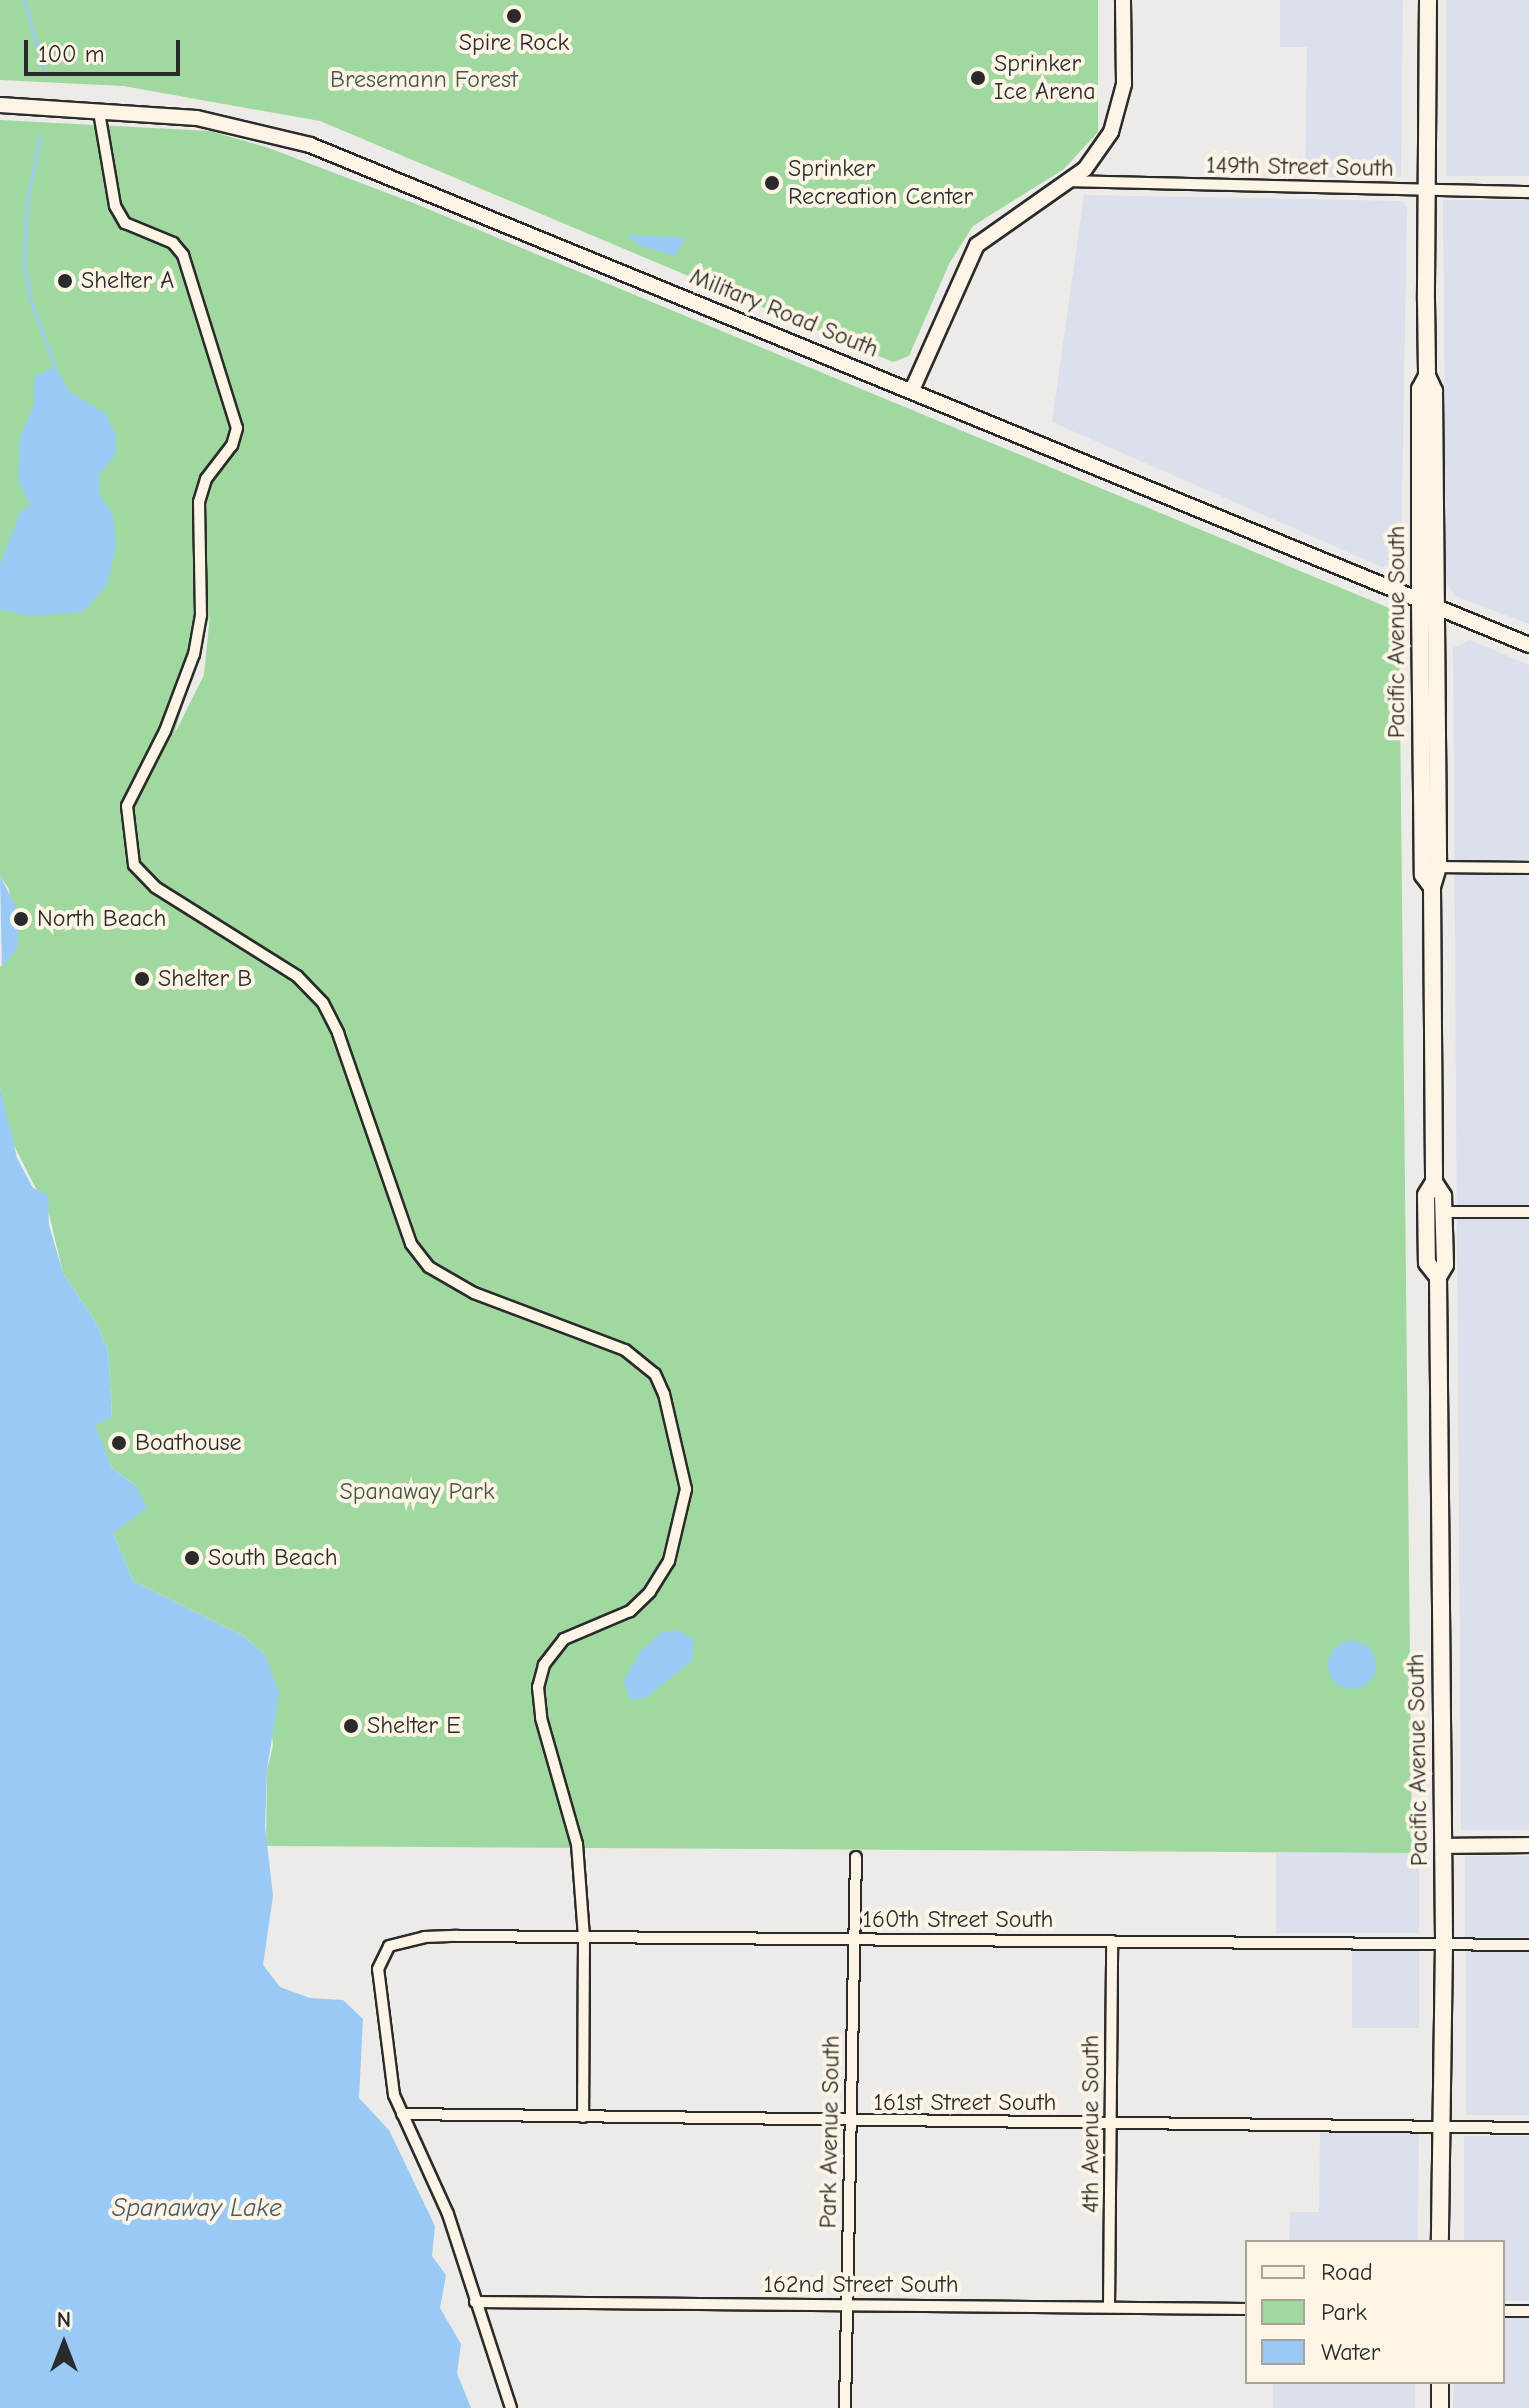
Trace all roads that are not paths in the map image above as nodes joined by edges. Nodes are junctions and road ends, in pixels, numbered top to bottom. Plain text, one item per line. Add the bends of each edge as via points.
1 (1123, 0) edge
2 (1428, 0) edge
3 (0, 105) edge
4 (99, 112) junction
5 (1070, 181) junction
6 (1426, 189) junction
7 (1529, 192) edge
8 (912, 390) junction
9 (1427, 605) junction
10 (1529, 645) edge
11 (1438, 867) junction
12 (1529, 868) edge
13 (1432, 887) junction
14 (1434, 1182) junction
15 (1444, 1212) junction
16 (1529, 1212) edge
17 (1438, 1277) junction
18 (1529, 1845) edge
19 (1444, 1846) junction
20 (856, 1857) dead end
21 (584, 1938) junction
22 (855, 1939) junction
23 (1112, 1941) junction
24 (1444, 1944) junction
25 (1529, 1945) edge
26 (402, 2114) junction
27 (583, 2117) junction
28 (849, 2122) junction
29 (1113, 2125) junction
30 (1443, 2128) junction
31 (1529, 2128) edge
32 (1440, 2240) edge
33 (475, 2302) junction
34 (846, 2306) junction
35 (1109, 2307) junction
36 (1245, 2309) edge
37 (1505, 2311) edge
38 (1529, 2311) edge
39 (1440, 2384) edge
40 (511, 2408) edge
41 (845, 2408) edge
42 (1440, 2408) edge

1 - 5 main road via 1125,71 1118,115 1094,159
2 - 6 main road, Pacific Avenue South
3 - 4 main road, Military Road South
4 - 8 main road, Military Road South via 197,118 310,145
4 - 21 street via 115,206 125,223 173,243 183,255 237,428 232,445 206,479 199,502 201,615 194,654 165,731 127,806 134,865 155,887 297,976 323,1003 411,1244 429,1267 474,1293 625,1350 655,1374 664,1394 686,1489 669,1561 640,1603 570,1635 540,1676 541,1718 575,1825
5 - 6 street, 149th Street South
5 - 8 main road via 977,245
6 - 7 street, 149th Street South
6 - 9 main road, Pacific Avenue South via 1427,376 1434,391
8 - 9 main road, Military Road South
9 - 10 main road, Military Road South
9 - 11 main road, Pacific Avenue South
9 - 13 main road, Pacific Avenue South via 1423,875
11 - 12 street
11 - 13 main road, Pacific Avenue South
13 - 14 main road, Pacific Avenue South
14 - 15 main road, Pacific Avenue South via 1443,1196
14 - 17 main road, Pacific Avenue South via 1426,1195 1427,1263
15 - 16 street
15 - 17 main road, Pacific Avenue South via 1445,1265
17 - 19 main road, Pacific Avenue South
18 - 19 main road
19 - 24 main road, Pacific Avenue South
20 - 22 street, Park Avenue South
21 - 22 street, 160th Street South
21 - 26 street, 160th Street South via 424,1937 389,1946 380,1959 379,1981 392,2085
21 - 27 street
22 - 23 street, 160th Street South
22 - 28 street, Park Avenue South
23 - 24 street, 160th Street South
23 - 29 street, 4th Avenue South
24 - 25 street, 160th Street South
24 - 30 main road, Pacific Avenue South
26 - 27 street, 161st Street South
26 - 33 street via 448,2214
27 - 28 street, 161st Street South
28 - 29 street, 161st Street South
28 - 34 street, Park Avenue South
29 - 30 street, 161st Street South
29 - 35 street, 4th Avenue South
30 - 31 street, 161st Street South
30 - 32 main road, Pacific Avenue South
33 - 34 street, 162nd Street South
33 - 40 street
34 - 35 street, 162nd Street South
34 - 41 street, Park Avenue South
35 - 36 street, 162nd Street South
37 - 38 street
39 - 42 main road

